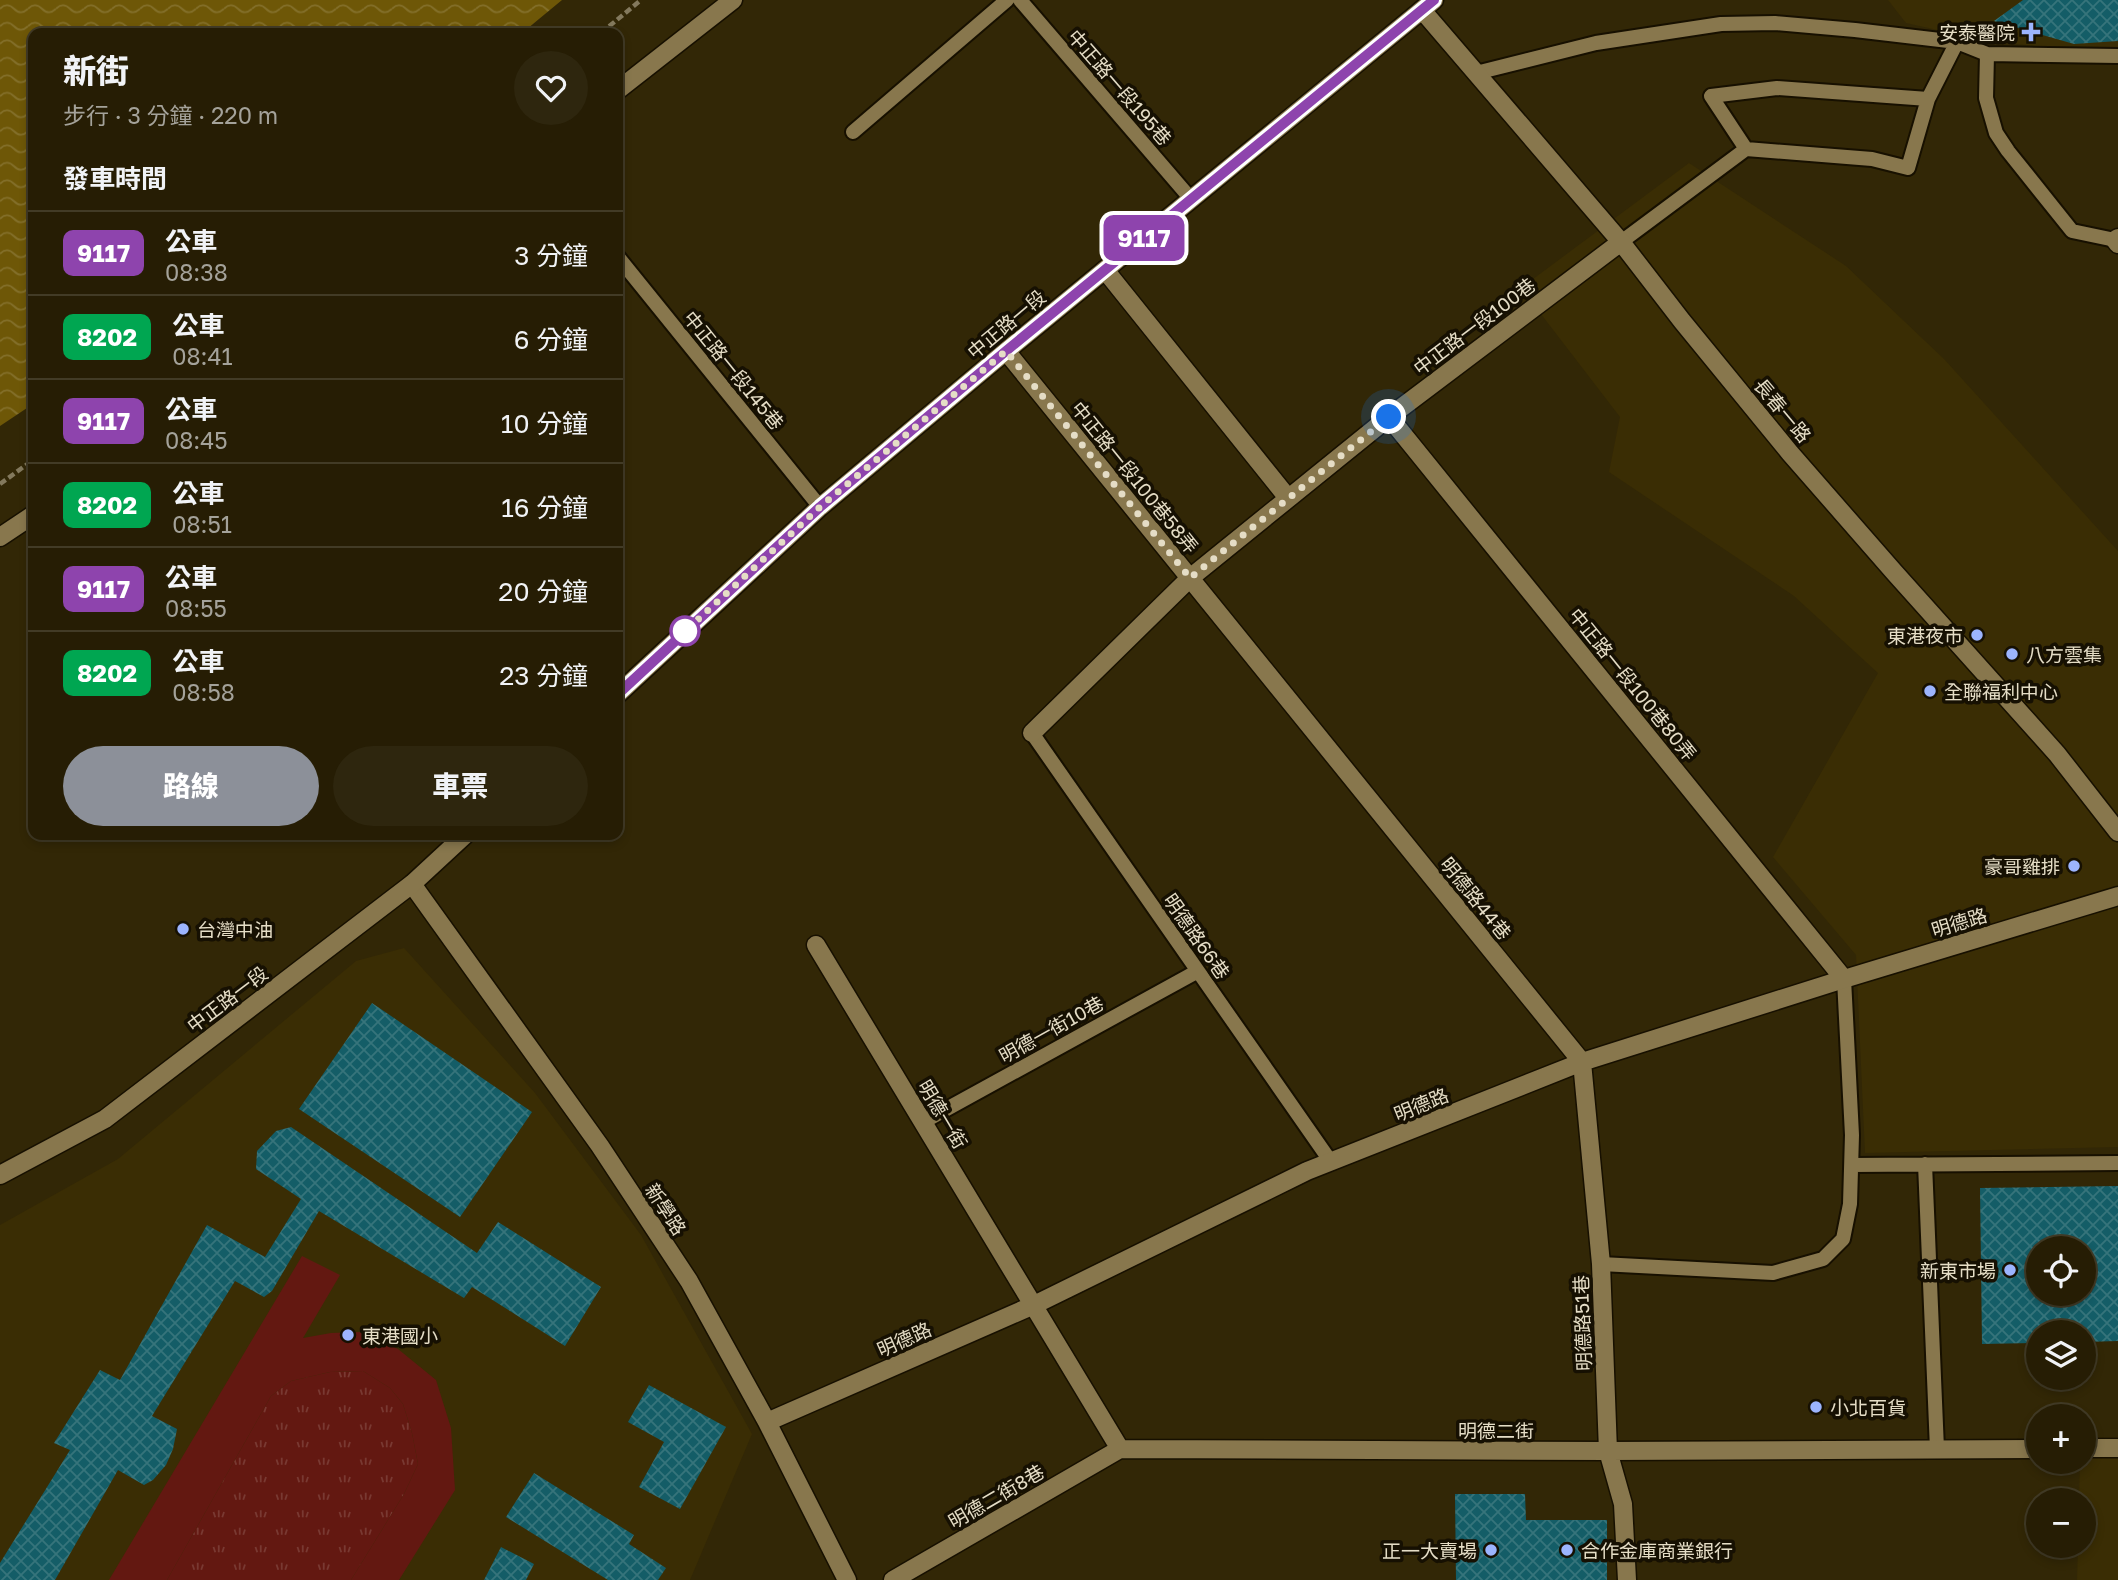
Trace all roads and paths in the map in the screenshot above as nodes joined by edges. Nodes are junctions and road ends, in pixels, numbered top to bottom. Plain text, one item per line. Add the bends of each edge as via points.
1 (641, 0) edge
2 (733, 0) edge
3 (1007, 0) edge
4 (1020, 0) edge
5 (1428, 5) edge
6 (607, 28) edge
7 (1957, 42) junction
8 (1987, 54) junction
9 (2118, 56) edge
10 (1476, 73) junction
11 (623, 86) edge
12 (1928, 99) junction
13 (853, 132) dead end
14 (1746, 149) junction
15 (1191, 199) junction
16 (2117, 241) edge
17 (1621, 242) junction
18 (623, 263) edge
19 (1105, 270) junction
20 (1006, 351) junction
21 (1389, 417) junction
22 (28, 464) edge
23 (0, 484) edge
24 (1288, 498) junction
25 (820, 507) junction
26 (28, 518) edge
27 (0, 537) edge
28 (1190, 578) junction
29 (623, 689) edge
30 (1031, 733) joint
31 (1337, 760) joint
32 (2118, 832) edge
33 (460, 840) edge
34 (412, 884) junction
35 (2118, 897) edge
36 (816, 945) dead end
37 (1198, 971) junction
38 (1844, 979) junction
39 (1582, 1062) junction
40 (923, 1122) junction
41 (1331, 1162) junction
42 (2118, 1163) edge
43 (1925, 1164) junction
44 (1852, 1165) junction
45 (0, 1175) edge
46 (1601, 1264) junction
47 (1034, 1305) junction
48 (767, 1422) junction
49 (2096, 1448) edge
50 (2118, 1448) edge
51 (1120, 1449) junction
52 (1937, 1449) junction
53 (2026, 1449) edge
54 (1608, 1451) junction
55 (847, 1580) edge
56 (893, 1580) edge
57 (1627, 1580) edge

1 - 6 path
2 - 11 street
3 - 13 lane
4 - 15 lane, 中正路一段195巷
5 - 10 street, 長春一路
5 - 15 street, 中正路一段
7 - 8 lane
7 - 10 lane via 1775,23 1721,24 1596,43
7 - 12 lane
8 - 9 lane
8 - 16 lane via 1986,98 1996,133 2008,151 2072,231
10 - 17 street, 長春一路
12 - 14 lane via 1908,168 1872,159
12 - 14 lane via 1777,88 1711,96
14 - 17 lane
15 - 19 street, 中正路一段
17 - 21 street, 中正路一段100巷
17 - 32 street, 長春一路 via 1790,453 2057,754
18 - 25 lane, 中正路一段145巷
19 - 20 street, 中正路一段
19 - 24 street
20 - 25 street, 中正路一段
20 - 28 street, 中正路一段100巷58弄
21 - 24 street, 中正路一段100巷
21 - 38 street, 中正路一段100巷80弄
22 - 23 path
24 - 28 street, 中正路一段100巷
25 - 29 street, 中正路一段
26 - 27 street
28 - 30 street, 中正路一段100巷
28 - 31 street, 中正路一段100巷58弄
30 - 37 lane, 明德路66巷
31 - 39 street, 明德路44巷
33 - 34 street, 中正路一段
34 - 45 street, 中正路一段 via 105,1119
34 - 48 street, 新學路 via 600,1146 689,1281
35 - 38 street, 明德路
36 - 40 street, 明德一街
37 - 40 lane, 明德一街10巷
37 - 41 lane, 明德路66巷
38 - 39 street, 明德路
38 - 44 lane
39 - 41 street, 明德路
39 - 46 street, 明德路51巷
40 - 47 street, 明德一街
41 - 47 street, 明德路
42 - 43 lane
43 - 44 lane
43 - 52 lane
44 - 46 lane via 1843,1239 1823,1259 1773,1273
46 - 54 street, 明德路51巷
47 - 48 street, 明德路
47 - 51 street
48 - 55 street, 新學路
49 - 50 street
51 - 54 street, 明德二街
51 - 56 street, 明德二街8巷
52 - 53 street, 明德二街
52 - 54 street, 明德二街
54 - 57 street, 明德路51巷 via 1623,1504

